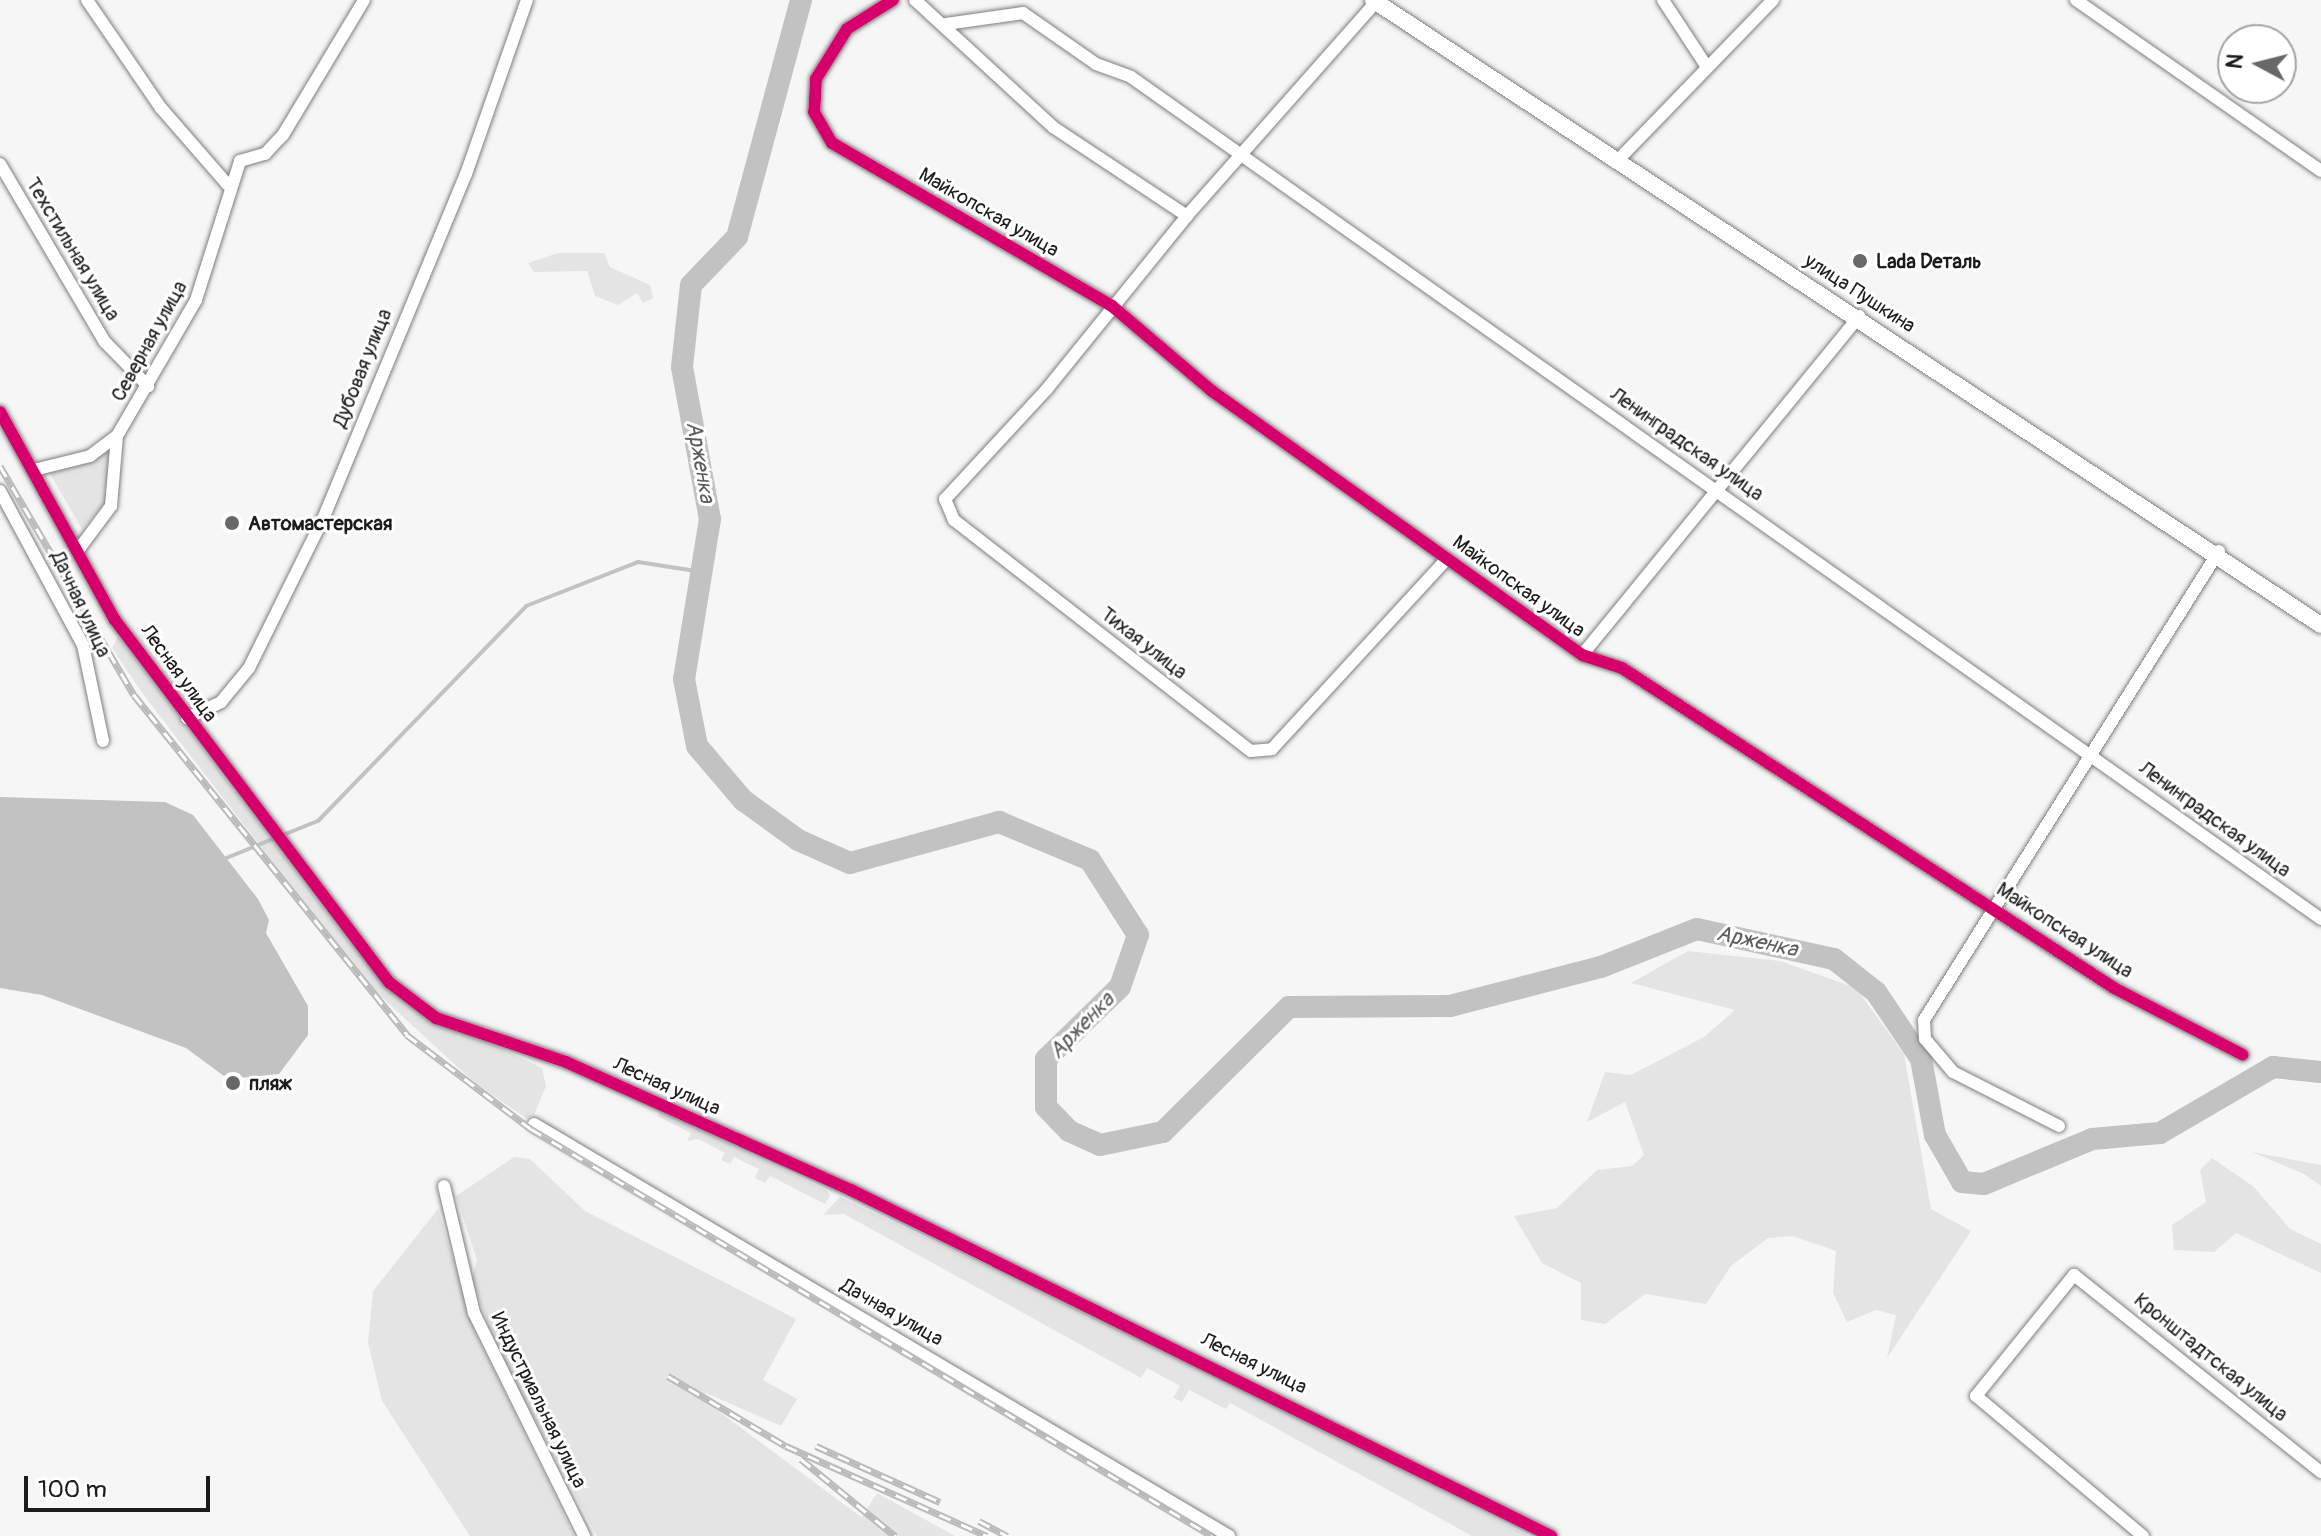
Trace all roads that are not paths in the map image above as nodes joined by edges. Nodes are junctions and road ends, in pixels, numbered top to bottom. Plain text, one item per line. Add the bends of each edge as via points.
1 (87, 0) edge
2 (364, 0) edge
3 (527, 0) edge
4 (893, 0) edge
5 (915, 0) edge
6 (1663, 0) edge
7 (1773, 0) edge
8 (2076, 0) edge
9 (1374, 1) edge
10 (946, 24) junction
11 (1705, 64) junction
12 (1243, 157) junction
13 (1618, 160) junction
14 (0, 164) edge
15 (2321, 171) edge
16 (228, 185) junction
17 (1187, 216) junction
18 (1112, 306) junction
19 (1859, 316) junction
20 (148, 386) junction
21 (0, 412) edge
22 (117, 436) junction
23 (34, 470) junction
24 (1716, 488) junction
25 (0, 491) edge
26 (79, 549) junction
27 (2219, 551) junction
28 (1447, 559) junction
29 (2321, 625) edge
30 (1582, 655) junction
31 (187, 718) junction
32 (103, 741) dead end
33 (2090, 754) junction
34 (1996, 908) junction
35 (2321, 919) edge
36 (2243, 1055) dead end
37 (534, 1124) dead end
38 (2059, 1126) dead end
39 (444, 1186) dead end
40 (2321, 1472) edge
41 (584, 1536) edge
42 (1229, 1536) edge
43 (1551, 1536) edge
44 (2143, 1536) edge

1 - 16 street via 161,108
2 - 16 street, Северная улица via 283,135 265,154 240,161
3 - 31 street, Дубовая улица via 471,160 323,519 249,668 221,702
4 - 18 street, Майкопская улица via 847,29 816,79 814,112 832,143
5 - 10 street
6 - 11 street
7 - 11 street
8 - 15 street
9 - 12 street
9 - 13 main road, улица Пушкина
10 - 12 street, Ленинградская улица via 1023,13
10 - 17 street via 990,74 1053,127
11 - 13 street
12 - 17 street
12 - 24 street, Ленинградская улица
13 - 19 main road, улица Пушкина
14 - 20 street, Техстильная улица via 105,342
16 - 20 street, Северная улица via 210,269
17 - 18 street
18 - 28 street, Майкопская улица via 1212,391
18 - 28 street, Тихая улица via 1047,389 945,499 954,520 1251,751 1272,749
19 - 24 street
19 - 27 main road, улица Пушкина
20 - 22 street, Северная улица
21 - 23 street, Лесная улица
22 - 23 street via 90,456
22 - 26 street, Северная улица via 115,496
23 - 26 street, Лесная улица
24 - 30 street
24 - 33 street, Ленинградская улица
25 - 32 street, Дачная улица via 83,645
26 - 31 street, Лесная улица via 115,620
27 - 29 main road, улица Пушкина
27 - 33 street
28 - 30 street, Майкопская улица
30 - 34 street, Майкопская улица via 1622,668
31 - 43 street, Лесная улица via 390,983 436,1018 566,1062 851,1190
33 - 34 street
33 - 35 street, Ленинградская улица
34 - 36 street, Майкопская улица via 2114,988
34 - 38 street via 1931,1005 1925,1039 1953,1072
37 - 42 street, Дачная улица
39 - 41 street, Индустриальная улица via 474,1313
40 - 44 street, Кронштадтская улица via 2074,1275 1976,1396

